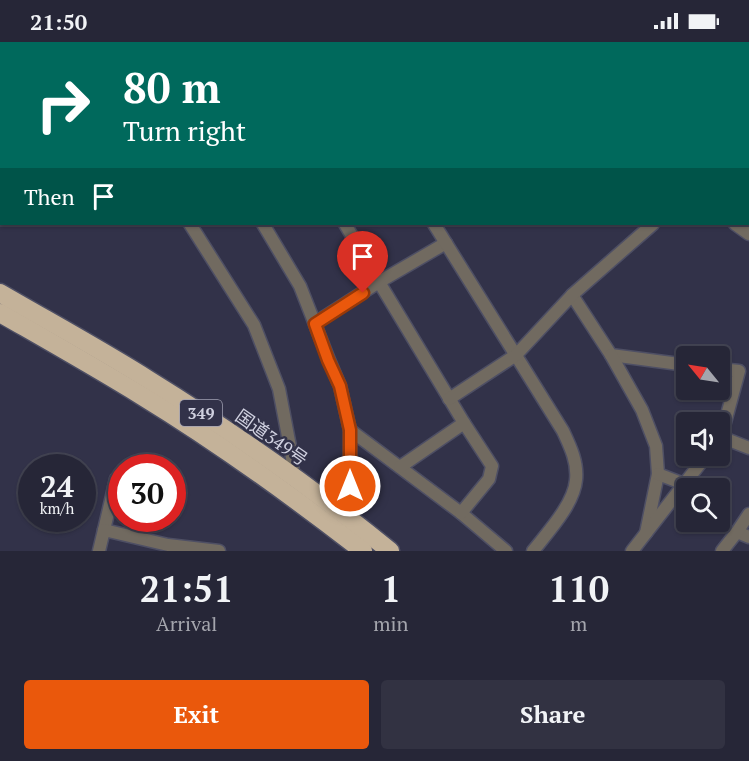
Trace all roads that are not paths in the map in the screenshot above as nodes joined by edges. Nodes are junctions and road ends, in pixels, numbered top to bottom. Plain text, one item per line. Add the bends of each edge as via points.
1 (191, 225) edge
2 (264, 225) edge
3 (346, 225) edge
4 (435, 225) edge
5 (652, 225) edge
6 (736, 225) edge
7 (749, 234) edge
8 (446, 243) junction
9 (379, 282) junction
10 (0, 293) edge
11 (572, 296) junction
12 (0, 312) edge
13 (315, 324) junction
14 (516, 355) junction
15 (611, 355) junction
16 (676, 364) edge
17 (730, 370) edge
18 (449, 399) junction
19 (727, 412) edge
20 (464, 423) junction
21 (350, 430) junction
22 (730, 441) edge
23 (749, 448) edge
24 (698, 466) edge
25 (400, 467) junction
26 (658, 474) junction
27 (293, 477) junction
28 (689, 478) edge
29 (676, 481) edge
30 (676, 494) edge
31 (108, 513) edge
32 (462, 513) junction
33 (749, 514) edge
34 (346, 515) junction
35 (104, 530) junction
36 (646, 533) junction
37 (743, 534) edge
38 (168, 548) edge
39 (99, 551) edge
40 (219, 551) edge
41 (363, 551) edge
42 (390, 551) edge
43 (506, 551) edge
44 (533, 551) edge
45 (632, 551) edge
46 (722, 551) edge

1 - 27 street via 254,325 279,389
2 - 13 street via 300,286
3 - 9 street
4 - 8 street
5 - 11 street
6 - 7 street
8 - 9 street
8 - 14 street
9 - 13 street
9 - 18 street
10 - 27 highway, 国道349号 / 349 via 148,379
11 - 14 street
11 - 15 street
12 - 41 highway, 国道349号 / 349 via 228,452
13 - 21 street via 340,386
14 - 18 street
14 - 44 street via 562,431 576,467 572,495
15 - 16 street
15 - 26 street via 642,410 656,446
17 - 19 street via 739,371
18 - 20 street
20 - 25 street
20 - 32 street via 492,466 489,479
21 - 25 street
21 - 34 street via 350,505
22 - 23 street
24 - 28 street
25 - 32 street
26 - 29 street
26 - 36 street
27 - 34 highway, 国道349号 / 349
30 - 36 street
31 - 35 street
32 - 43 street
33 - 37 street
34 - 42 highway, 国道349号 / 349
35 - 38 street
35 - 39 street
36 - 45 street
37 - 46 street
38 - 40 street

